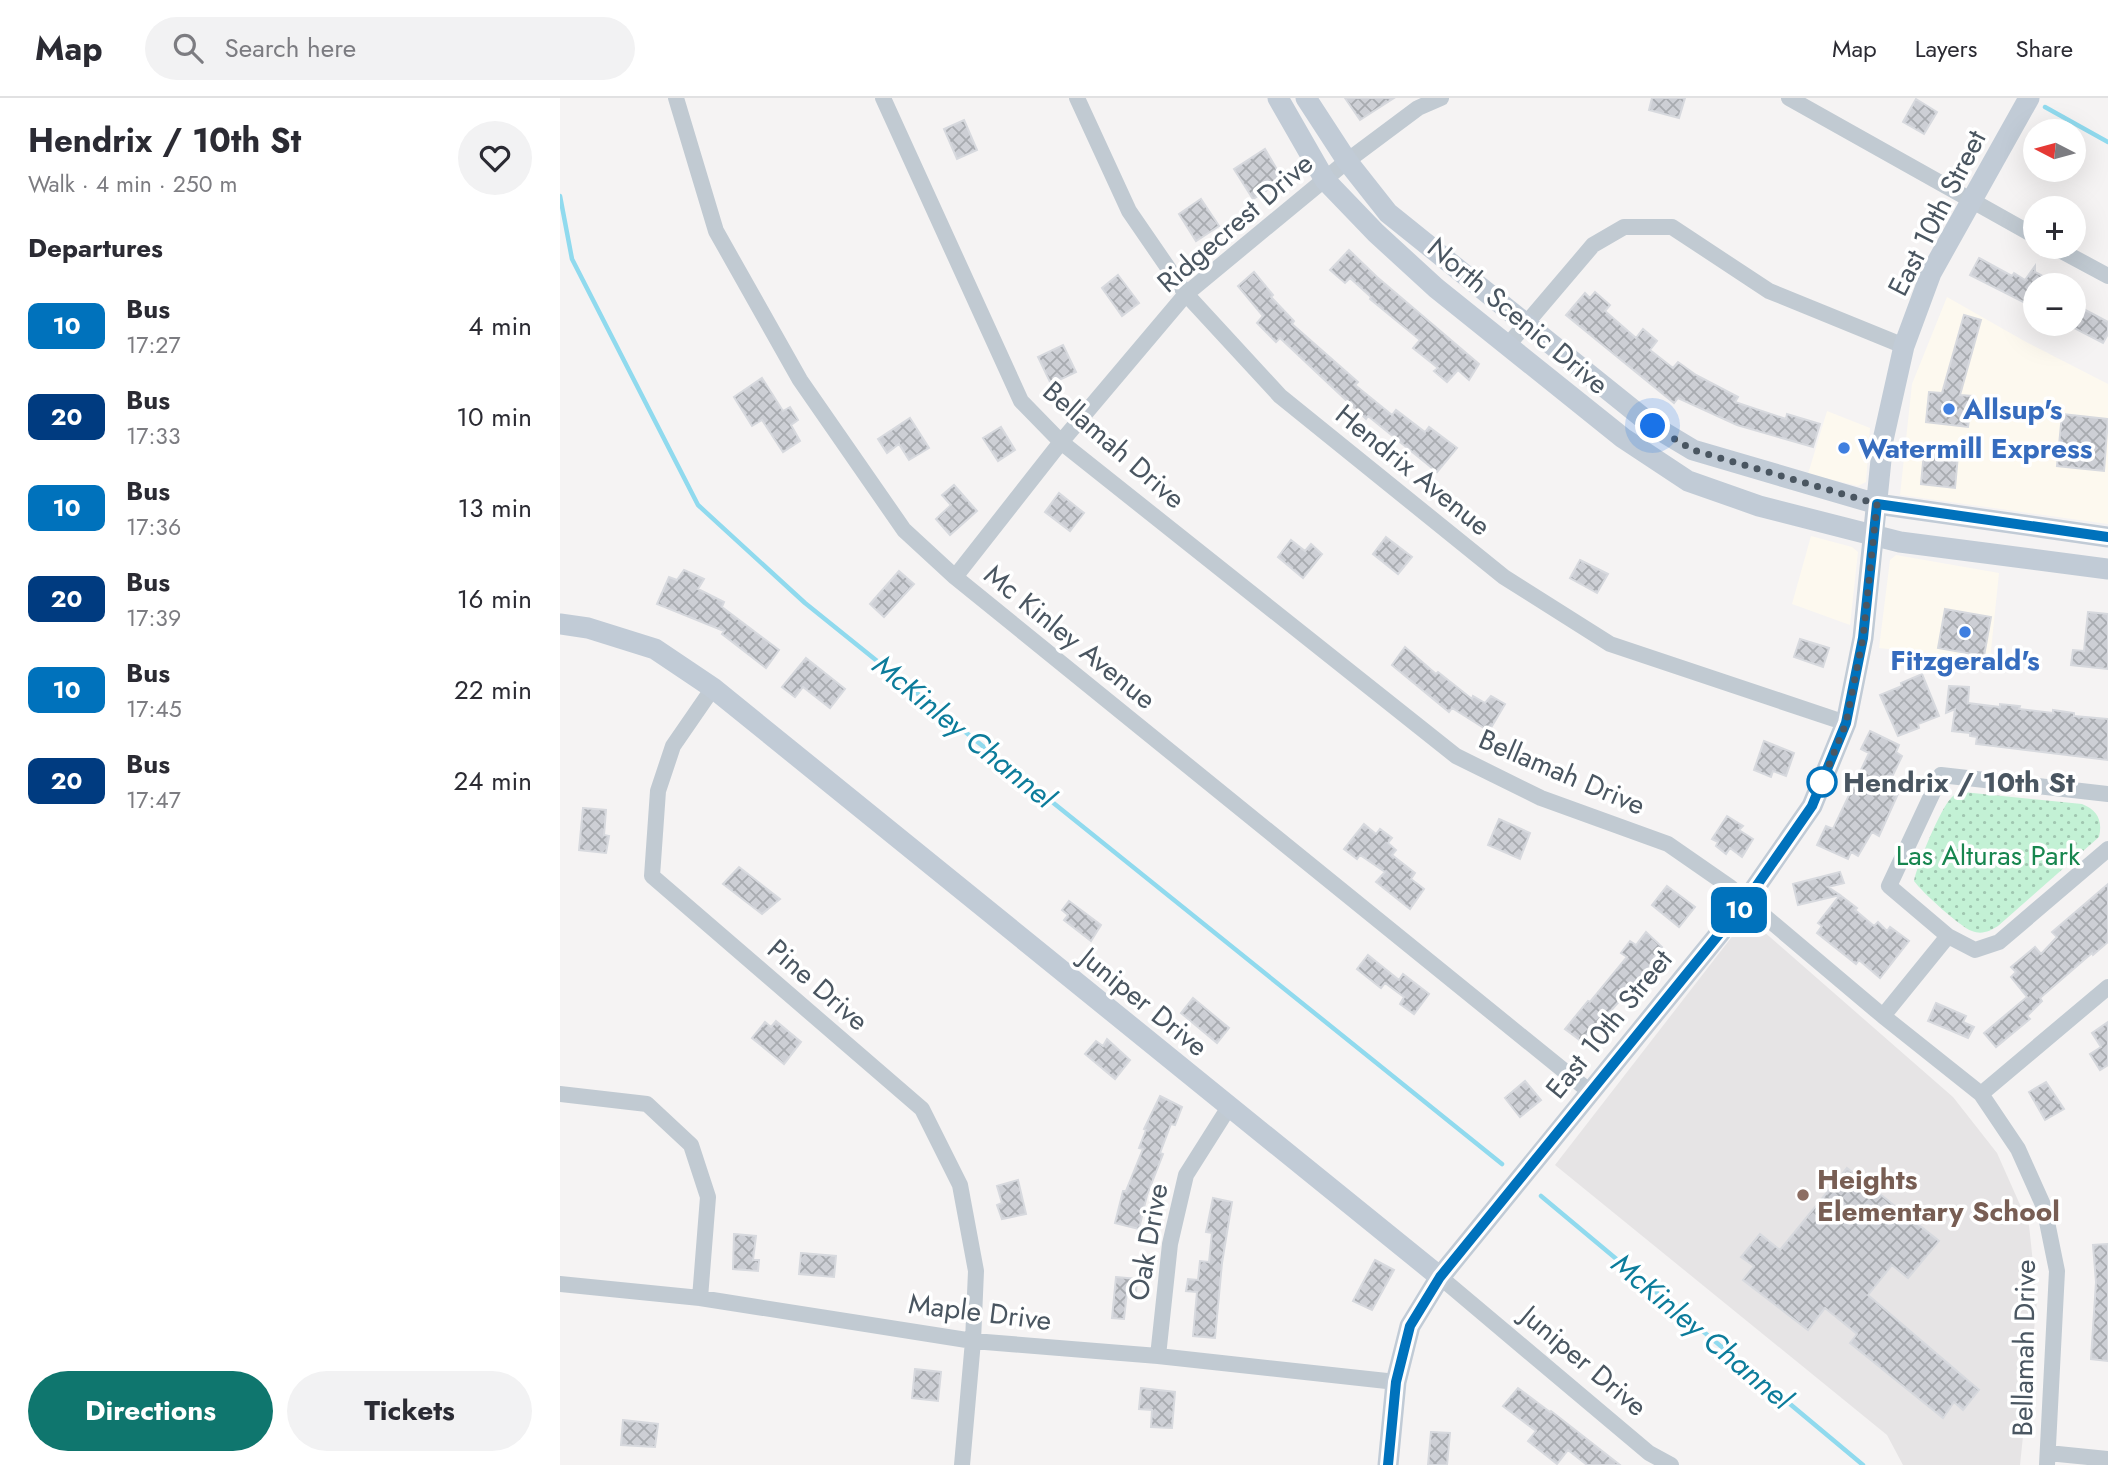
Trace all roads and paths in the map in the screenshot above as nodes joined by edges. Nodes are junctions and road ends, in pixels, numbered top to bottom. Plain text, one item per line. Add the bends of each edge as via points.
1 (676, 98) edge
2 (883, 98) edge
3 (1077, 98) edge
4 (1278, 98) edge
5 (1306, 98) edge
6 (1441, 98) edge
7 (1789, 98) edge
8 (2029, 98) edge
9 (1347, 161) junction
10 (1325, 180) junction
11 (1970, 200) junction
12 (2023, 229) edge
13 (2076, 259) edge
14 (2108, 276) edge
15 (1186, 294) junction
16 (1525, 324) junction
17 (1508, 345) junction
18 (1903, 346) junction
19 (1062, 442) junction
20 (1877, 504) junction
21 (1872, 536) junction
22 (2108, 537) edge
23 (2108, 569) edge
24 (955, 577) junction
25 (560, 624) edge
26 (713, 688) junction
27 (1846, 723) junction
28 (2107, 797) edge
29 (2108, 849) edge
30 (1746, 901) junction
31 (1948, 936) junction
32 (2108, 988) edge
33 (1883, 1016) junction
34 (1589, 1091) junction
35 (560, 1094) edge
36 (1981, 1094) junction
37 (1229, 1107) junction
38 (1440, 1277) junction
39 (560, 1284) edge
40 (700, 1298) junction
41 (973, 1341) junction
42 (1158, 1356) junction
43 (1396, 1382) junction
44 (2048, 1459) edge
45 (2108, 1459) edge
46 (962, 1465) edge
47 (1388, 1465) edge
48 (1671, 1465) edge

1 - 24 street, Mc Kinley Avenue via 716,231 800,380 904,530
2 - 19 street, Bellamah Drive via 1021,401
3 - 15 street, Hendrix Avenue via 1129,211
4 - 10 main road, North Scenic Drive
5 - 9 main road, North Scenic Drive
6 - 9 street, Ridgecrest Drive via 1419,107
7 - 11 street
8 - 11 main road, East 10th Street
9 - 10 street, Ridgecrest Drive
9 - 16 main road, North Scenic Drive via 1388,213
10 - 15 street, Ridgecrest Drive
10 - 17 main road, North Scenic Drive via 1376,233
11 - 12 street
11 - 18 main road, East 10th Street via 1931,273
13 - 14 street
15 - 19 street, Ridgecrest Drive
15 - 27 street, Hendrix Avenue via 1280,396 1504,577 1610,644
16 - 17 street
16 - 18 street via 1593,246 1624,227 1672,227 1769,291
16 - 20 main road, North Scenic Drive via 1653,426 1693,450
17 - 21 main road, North Scenic Drive via 1623,439 1688,481 1759,506
18 - 20 main road, East 10th Street via 1883,440
19 - 24 street, Ridgecrest Drive
19 - 30 street, Bellamah Drive via 1456,757 1541,798 1668,844
20 - 21 main road, East 10th Street
20 - 22 main road, North Scenic Drive
21 - 23 main road, North Scenic Drive
21 - 27 main road, East 10th Street via 1863,638
24 - 34 street, Mc Kinley Avenue
25 - 26 main road, Juniper Drive via 655,649
26 - 37 main road, Juniper Drive
26 - 41 street, Pine Drive via 673,746 658,791 652,876 922,1109 960,1185 976,1271
27 - 30 main road, East 10th Street via 1812,806
28 - 31 street via 1941,775 1889,887
29 - 31 street via 1999,942 1975,950
30 - 33 street, Bellamah Drive
30 - 34 main road, East 10th Street
31 - 33 street
32 - 36 street
33 - 36 street, Bellamah Drive
34 - 38 main road, East 10th Street
35 - 40 street via 646,1104 691,1145 708,1198
36 - 44 street, Bellamah Drive via 2018,1149 2044,1207 2057,1271
37 - 38 main road, Juniper Drive
37 - 42 street, Oak Drive via 1186,1175 1170,1244
38 - 43 main road, East 10th Street via 1410,1326
38 - 48 street, Juniper Drive via 1649,1453
39 - 40 street, Maple Drive
40 - 41 street, Maple Drive
41 - 42 street, Maple Drive
41 - 46 street
42 - 43 street, Maple Drive
43 - 47 main road, East 10th Street
44 - 45 street

